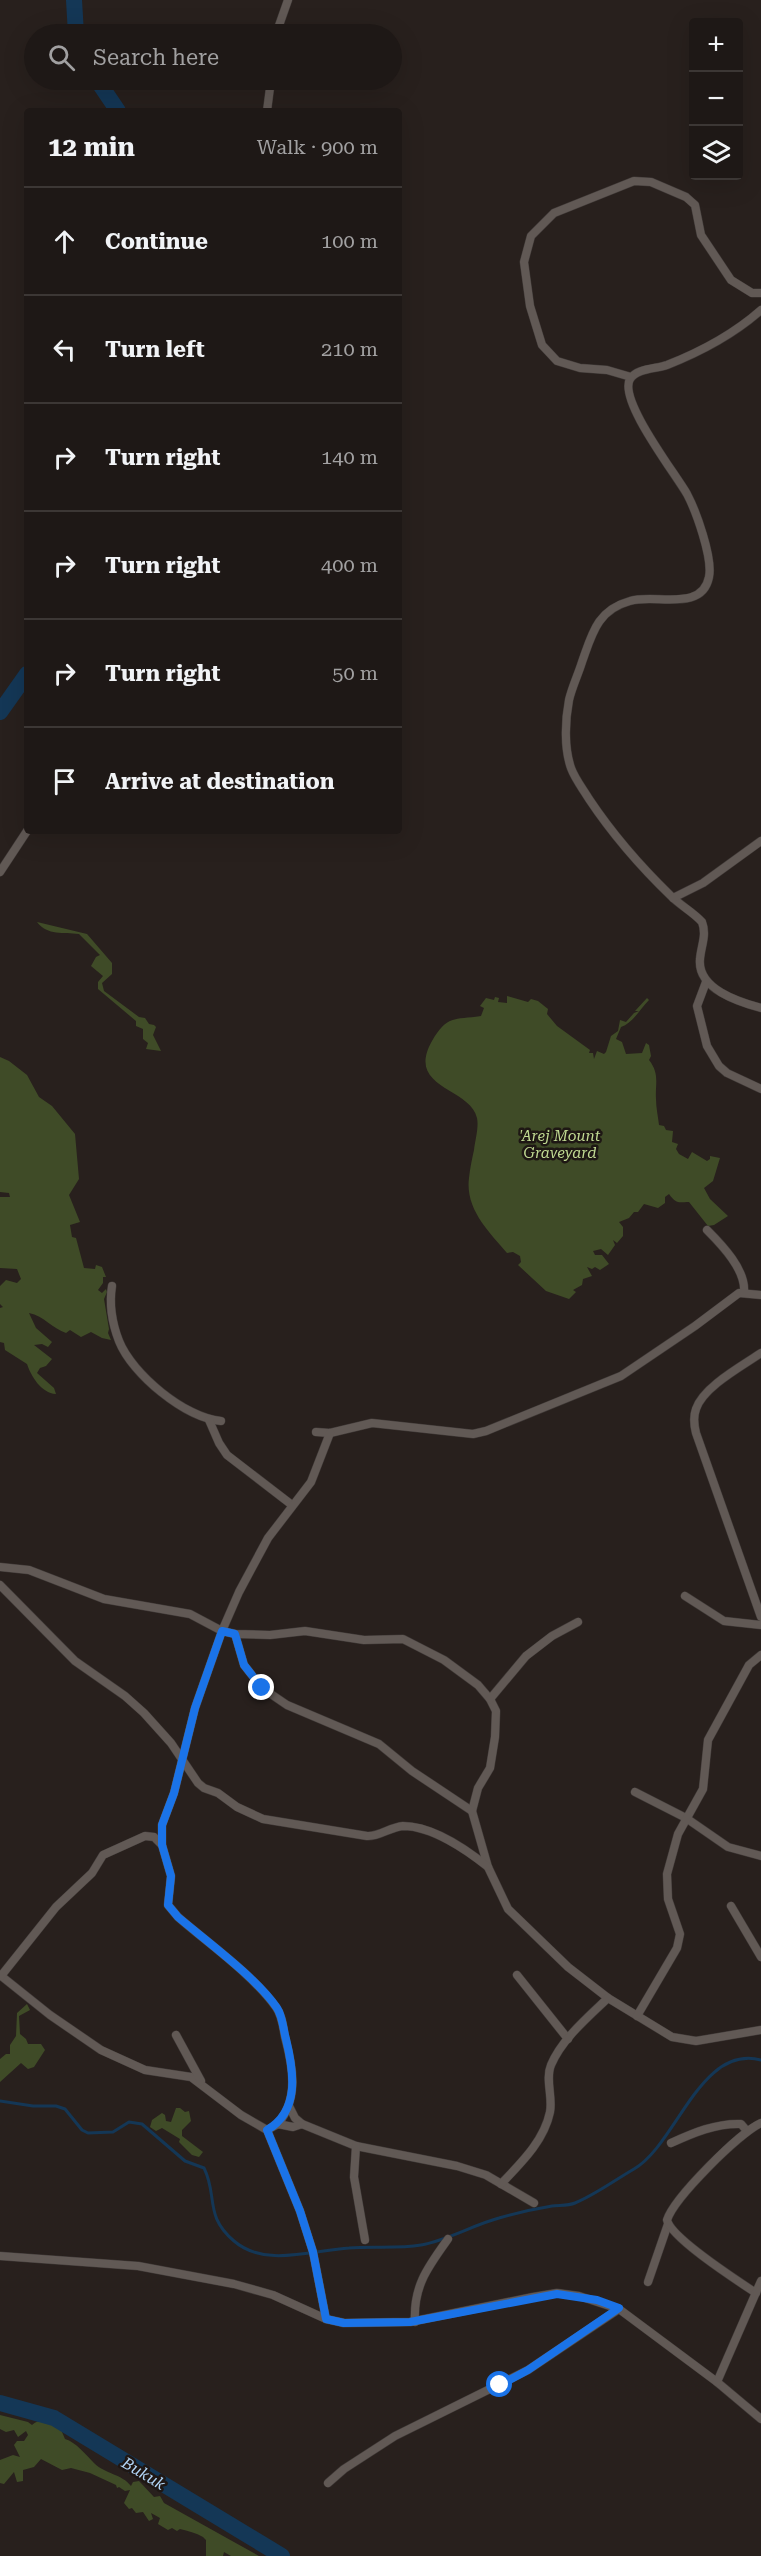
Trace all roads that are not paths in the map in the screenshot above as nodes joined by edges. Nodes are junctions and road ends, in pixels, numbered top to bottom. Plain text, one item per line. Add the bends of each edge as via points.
1 (288, 0) edge
2 (280, 24) edge
3 (270, 90) edge
4 (267, 108) edge
5 (761, 293) edge
6 (761, 310) edge
7 (631, 377) junction
8 (25, 834) edge
9 (761, 841) edge
10 (0, 872) edge
11 (673, 898) junction
12 (706, 982) junction
13 (761, 1008) edge
14 (761, 1089) edge
15 (707, 1230) dead end
16 (112, 1286) dead end
17 (744, 1292) junction
18 (761, 1295) edge
19 (761, 1353) edge
20 (209, 1420) junction
21 (221, 1421) dead end
22 (316, 1432) dead end
23 (330, 1433) junction
24 (292, 1504) junction
25 (0, 1567) edge
26 (761, 1584) edge
27 (0, 1585) edge
28 (751, 1589) junction
29 (685, 1596) dead end
30 (761, 1617) edge
31 (578, 1622) dead end
32 (761, 1625) edge
33 (222, 1631) junction
34 (235, 1634) junction
35 (761, 1655) edge
36 (490, 1699) junction
37 (182, 1760) junction
38 (635, 1792) dead end
39 (472, 1811) junction
40 (686, 1818) junction
41 (164, 1822) junction
42 (145, 1836) junction
43 (162, 1845) junction
44 (761, 1856) edge
45 (488, 1867) junction
46 (731, 1906) dead end
47 (761, 1957) edge
48 (1, 1975) edge
49 (517, 1975) dead end
50 (608, 1998) junction
51 (637, 2016) junction
52 (761, 2030) edge
53 (176, 2035) dead end
54 (568, 2039) junction
55 (205, 2087) junction
56 (289, 2106) junction
57 (761, 2123) edge
58 (278, 2124) junction
59 (302, 2124) junction
60 (267, 2130) junction
61 (747, 2131) junction
62 (671, 2143) dead end
63 (356, 2146) junction
64 (501, 2184) junction
65 (534, 2203) dead end
66 (668, 2224) junction
67 (448, 2239) dead end
68 (365, 2240) dead end
69 (0, 2256) edge
70 (761, 2281) edge
71 (648, 2282) dead end
72 (756, 2293) junction
73 (619, 2308) junction
74 (326, 2319) junction
75 (415, 2322) junction
76 (717, 2382) junction
77 (761, 2419) edge
78 (328, 2483) dead end

1 - 2 street
3 - 4 street
5 - 7 street via 752,293 730,280 701,235 695,205 651,182 634,181 554,213 531,236 524,262 530,306 542,345 557,361
6 - 7 street via 687,357
7 - 11 street via 627,387 630,399 695,513 709,576 695,596 684,600 628,601 602,618 593,630 571,690 566,740 571,767 593,805 621,845
8 - 10 street
9 - 11 street via 703,883
11 - 12 street via 702,922 699,964
12 - 13 street
12 - 14 street via 698,1006 707,1046 727,1072
15 - 17 street via 741,1273
16 - 20 street via 114,1326 129,1357 164,1394
17 - 18 street
17 - 23 street via 621,1376 486,1431 473,1434 372,1423
19 - 28 street via 700,1401 694,1421
20 - 21 street
20 - 24 street via 227,1455
22 - 23 street
23 - 24 street via 311,1482
24 - 33 street via 257,1557
25 - 33 street via 29,1570 104,1599 190,1614
26 - 28 street
27 - 37 street via 75,1661 144,1713
28 - 30 street
29 - 32 street via 724,1621
31 - 36 street via 526,1656
33 - 34 street
33 - 37 street
34 - 36 street via 304,1631 364,1640 403,1639 444,1660
34 - 39 street via 244,1665 262,1688 287,1705 379,1744
35 - 40 street via 749,1665 714,1724 708,1740 703,1789
36 - 39 street via 496,1711 494,1747 490,1768 478,1788
37 - 41 street
37 - 45 street via 204,1788 263,1819 375,1837 392,1828 409,1827 443,1838
38 - 40 street
39 - 45 street
40 - 44 street via 728,1847
40 - 51 street via 667,1874 668,1899 680,1934 677,1948
41 - 42 street
41 - 43 street
42 - 43 street via 154,1837
42 - 48 street via 104,1855
43 - 56 street via 171,1876 167,1898 172,1911 237,1968 282,2018 294,2081
45 - 50 street via 508,1909 528,1931
46 - 47 street
48 - 55 street via 101,2050 145,2070 191,2077
49 - 54 street
50 - 51 street
50 - 54 street
51 - 52 street via 672,2037 696,2041
53 - 55 street
54 - 64 street via 551,2065 550,2111 543,2129
55 - 60 street
56 - 58 street
56 - 59 street
57 - 61 street
58 - 59 street
58 - 60 street
59 - 63 street
60 - 74 street via 313,2252
61 - 62 street via 741,2124 732,2123 700,2130
61 - 66 street via 724,2150 675,2207
63 - 64 street via 458,2166
63 - 68 street via 354,2177
64 - 65 street
66 - 71 street
66 - 72 street via 713,2264
67 - 75 street via 418,2285
69 - 74 street via 138,2266 234,2284 273,2295
70 - 72 street
72 - 76 street
73 - 75 street via 557,2294
73 - 76 street
73 - 78 street via 528,2370 395,2436
74 - 75 street via 344,2323
76 - 77 street

